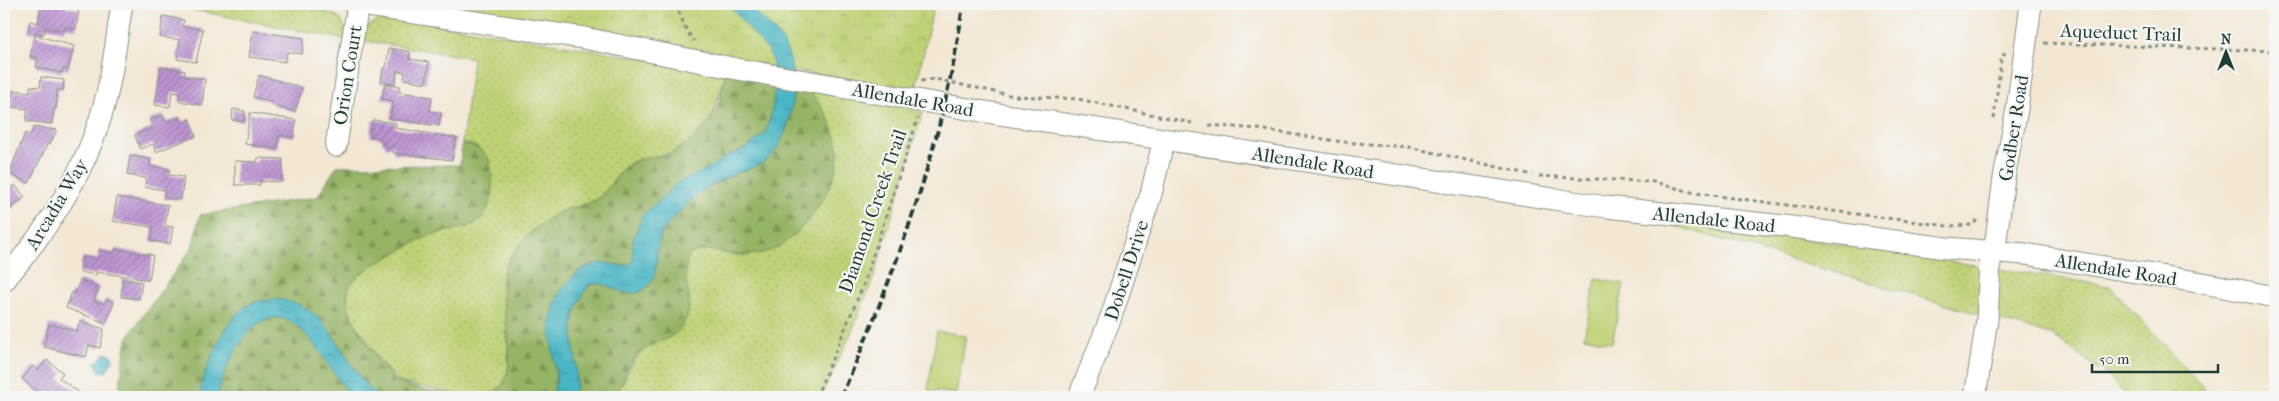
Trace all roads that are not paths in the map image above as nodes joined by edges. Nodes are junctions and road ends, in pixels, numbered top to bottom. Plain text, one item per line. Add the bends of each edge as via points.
1 (122, 4) edge
2 (356, 4) edge
3 (2031, 4) edge
4 (1164, 139) junction
5 (336, 146) dead end
6 (1993, 251) junction
7 (4, 281) edge
8 (2275, 297) edge
9 (1079, 397) edge
10 (1975, 397) edge

1 - 7 street, Arcadia Way via 107,94 82,164 40,237
2 - 4 street, Allendale Road via 584,38 804,80 919,92
2 - 5 street, Orion Court
3 - 6 street, Godber Road
4 - 6 street, Allendale Road via 1606,207
4 - 9 street, Dobell Drive via 1151,194 1111,316
6 - 8 street, Allendale Road
6 - 10 street, Godber Road

